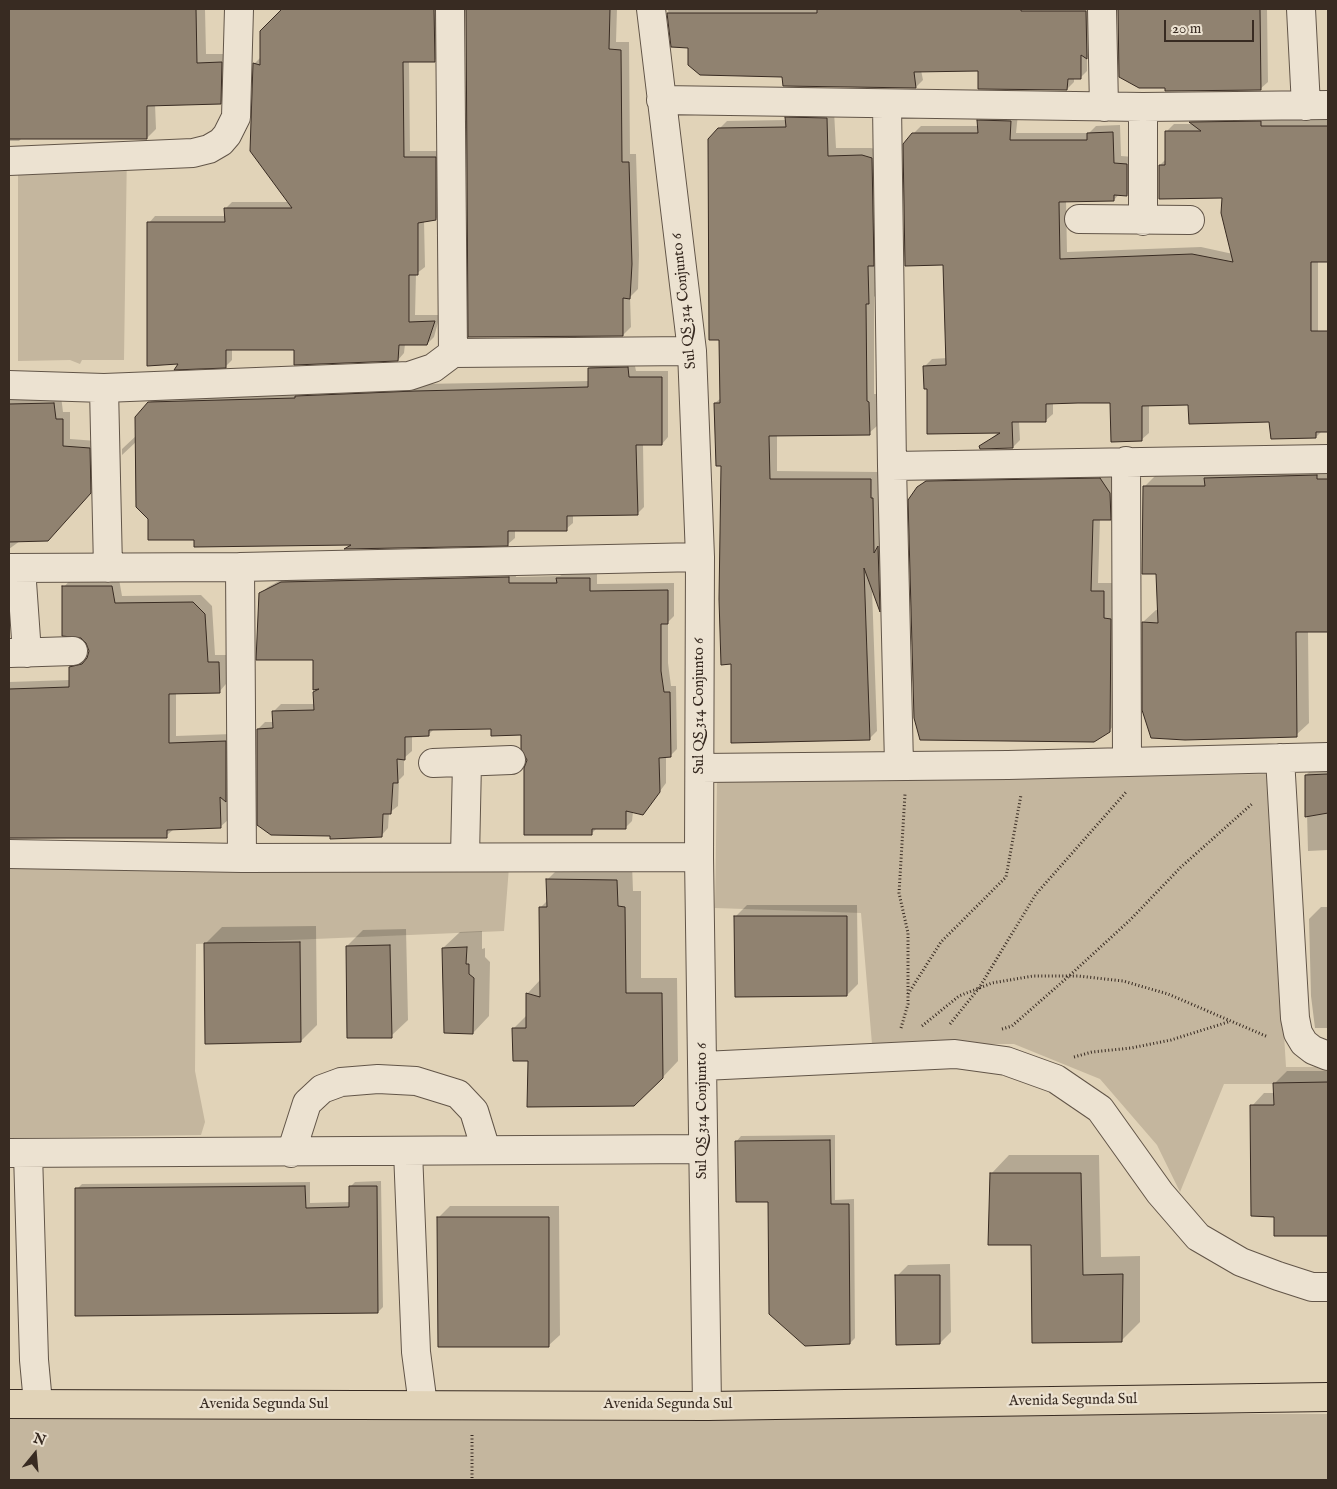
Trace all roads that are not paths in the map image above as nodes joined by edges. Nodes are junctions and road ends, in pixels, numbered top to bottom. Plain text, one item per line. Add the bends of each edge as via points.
1 (239, 9) edge
2 (450, 9) edge
3 (651, 9) edge
4 (1102, 9) edge
5 (1301, 9) edge
6 (661, 100) junction
7 (887, 105) junction
8 (1317, 105) edge
9 (1104, 107) junction
10 (1143, 107) junction
11 (9, 161) edge
12 (1079, 219) dead end
13 (1143, 220) junction
14 (1190, 220) dead end
15 (692, 351) junction
16 (453, 353) junction
17 (9, 385) edge
18 (104, 388) junction
19 (1328, 459) edge
20 (1126, 461) junction
21 (892, 466) junction
22 (700, 557) junction
23 (240, 566) junction
24 (15, 568) edge
25 (108, 568) junction
26 (73, 651) dead end
27 (18, 653) edge
28 (1328, 757) edge
29 (1280, 758) junction
30 (511, 760) dead end
31 (1127, 760) junction
32 (467, 762) junction
33 (433, 763) dead end
34 (700, 768) junction
35 (902, 776) junction
36 (9, 854) edge
37 (465, 857) junction
38 (699, 857) junction
39 (242, 858) junction
40 (1328, 1056) edge
41 (703, 1066) junction
42 (702, 1149) junction
43 (486, 1150) junction
44 (408, 1151) junction
45 (18, 1153) edge
46 (290, 1153) junction
47 (1328, 1287) edge
48 (1328, 1397) edge
49 (38, 1403) junction
50 (9, 1404) edge
51 (423, 1405) junction
52 (707, 1406) junction

1 - 11 street via 236,117 220,142 193,153
2 - 16 street
3 - 6 street, Sul QS 314 Conjunto 6
4 - 9 street
5 - 8 street
6 - 7 street
6 - 15 street, Sul QS 314 Conjunto 6
7 - 9 street
7 - 21 street
8 - 10 street
9 - 10 street
10 - 13 street
12 - 13 street
13 - 14 street
15 - 16 street
15 - 22 street, Sul QS 314 Conjunto 6
16 - 18 street via 432,368 409,376
17 - 18 street
18 - 25 street
19 - 20 street
20 - 21 street
20 - 31 street
21 - 35 street
22 - 23 street
22 - 34 street, Sul QS 314 Conjunto 6
23 - 25 street
23 - 39 street
24 - 25 street
24 - 27 street
26 - 27 street
28 - 29 street
29 - 31 street
29 - 40 street via 1294,1018 1304,1043
30 - 32 street
31 - 35 street via 1008,765
32 - 33 street
32 - 37 street
34 - 35 street
34 - 38 street, Sul QS 314 Conjunto 6
36 - 39 street
37 - 38 street
37 - 39 street
38 - 41 street, Sul QS 314 Conjunto 6
41 - 42 street, Sul QS 314 Conjunto 6
41 - 47 street via 955,1054 1006,1061 1056,1079 1100,1109 1160,1193 1198,1237 1241,1262 1312,1287
42 - 43 street
42 - 52 street, Sul QS 314 Conjunto 6
43 - 44 street
43 - 46 street via 474,1111 458,1094 416,1081 378,1079 341,1082 322,1089 307,1103
44 - 46 street
44 - 51 street via 416,1352
45 - 46 street
45 - 49 street
48 - 52 main road, Avenida Segunda Sul
49 - 50 main road, Avenida Segunda Sul
49 - 51 main road, Avenida Segunda Sul
51 - 52 main road, Avenida Segunda Sul

